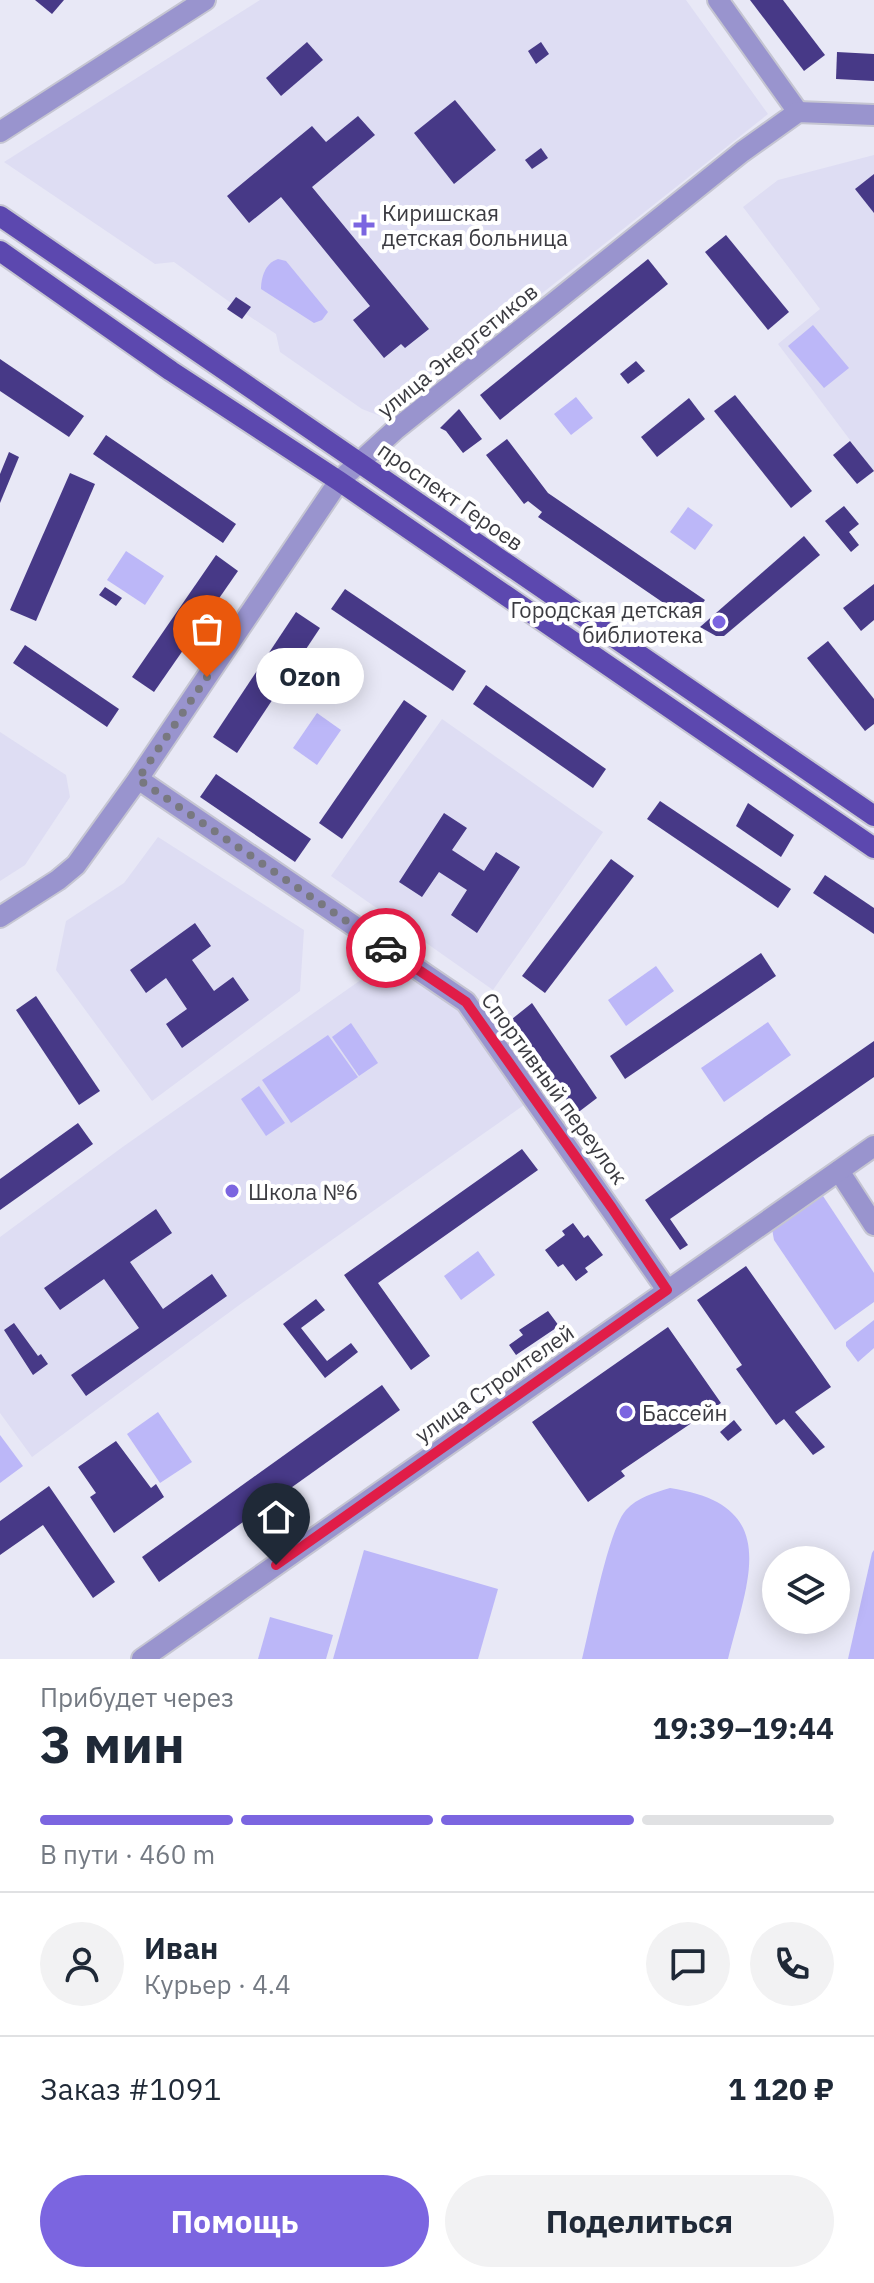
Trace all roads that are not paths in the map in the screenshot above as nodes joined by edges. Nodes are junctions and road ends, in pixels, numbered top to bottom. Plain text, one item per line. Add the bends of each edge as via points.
1 (205, 0) edge
2 (718, 0) edge
3 (798, 112) junction
4 (874, 115) edge
5 (10, 119) edge
6 (0, 132) edge
7 (0, 216) edge
8 (0, 251) edge
9 (359, 462) junction
10 (339, 481) junction
11 (138, 779) junction
12 (874, 816) edge
13 (874, 848) edge
14 (0, 917) edge
15 (874, 1146) edge
16 (839, 1171) junction
17 (874, 1225) edge
18 (667, 1290) junction
19 (142, 1659) edge

1 - 5 street
2 - 3 street
3 - 4 street
3 - 9 street, улица Энергетиков
5 - 6 street
7 - 9 main road, проспект Героев
8 - 10 main road
9 - 10 street, улица Энергетиков
9 - 12 main road, проспект Героев
10 - 11 street, улица Энергетиков
10 - 13 main road
11 - 14 street, улица Энергетиков via 76,865
11 - 18 street, Спортивный переулок via 466,1002
15 - 16 street, улица Строителей
16 - 17 street
16 - 18 street, улица Строителей
18 - 19 street, улица Строителей

